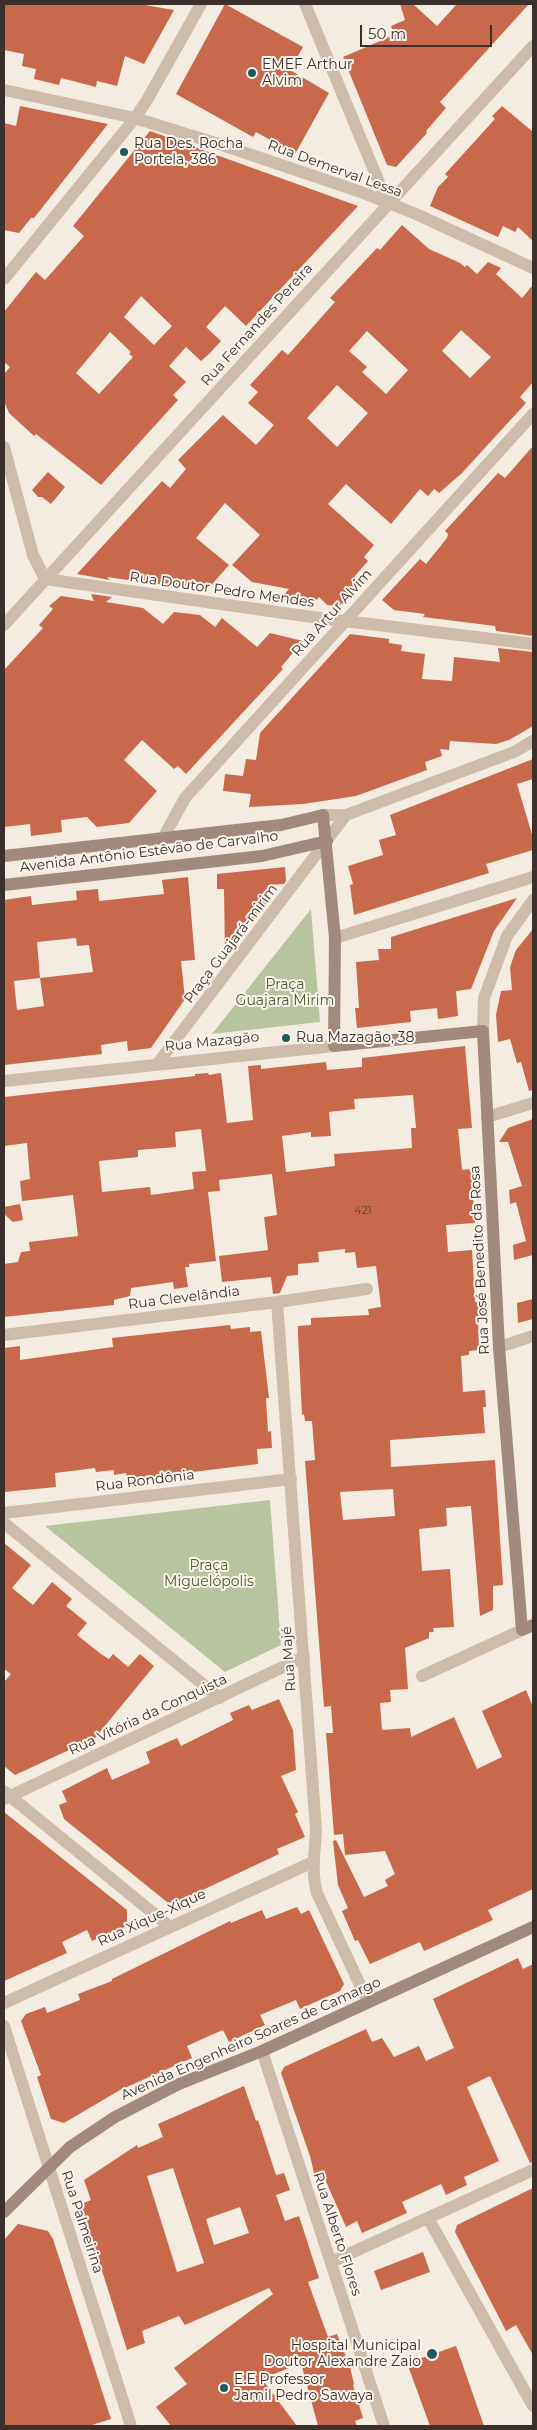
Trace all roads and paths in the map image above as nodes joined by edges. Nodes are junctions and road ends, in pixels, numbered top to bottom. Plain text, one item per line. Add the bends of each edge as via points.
1 (200, 4) edge
2 (305, 4) edge
3 (533, 46) edge
4 (4, 90) edge
5 (135, 118) junction
6 (388, 204) junction
7 (533, 268) edge
8 (4, 279) edge
9 (533, 414) edge
10 (4, 448) edge
11 (45, 579) junction
12 (344, 621) junction
13 (4, 624) edge
14 (533, 644) edge
15 (533, 741) edge
16 (323, 815) junction
17 (346, 815) junction
18 (163, 838) junction
19 (327, 841) junction
20 (4, 856) edge
21 (533, 878) edge
22 (4, 885) edge
23 (533, 900) edge
24 (335, 938) junction
25 (483, 1031) junction
26 (334, 1046) junction
27 (158, 1063) junction
28 (4, 1080) edge
29 (533, 1103) edge
30 (487, 1117) junction
31 (367, 1289) dead end
32 (277, 1302) junction
33 (4, 1335) edge
34 (533, 1336) edge
35 (499, 1347) junction
36 (290, 1479) junction
37 (4, 1513) edge
38 (4, 1523) edge
39 (527, 1628) edge
40 (304, 1657) junction
41 (422, 1676) dead end
42 (220, 1698) junction
43 (6, 1795) edge
44 (313, 1862) junction
45 (169, 1926) junction
46 (533, 1927) edge
47 (368, 2002) junction
48 (4, 2003) edge
49 (4, 2026) edge
50 (262, 2051) junction
51 (49, 2167) junction
52 (533, 2170) edge
53 (4, 2212) edge
54 (428, 2218) junction
55 (331, 2262) junction
56 (533, 2406) edge
57 (131, 2426) edge
58 (384, 2426) edge

1 - 5 street
2 - 6 street
3 - 6 street, Rua Fernandes Pereira
4 - 5 street, Rua Demerval Lessa
5 - 6 street, Rua Demerval Lessa via 228,146
5 - 8 street
6 - 7 street, Rua Demerval Lessa
6 - 11 street, Rua Fernandes Pereira
9 - 12 street, Rua Artur Alvim
10 - 11 street via 34,555
11 - 12 street, Rua Doutor Pedro Mendes
11 - 13 street, Rua Fernandes Pereira
12 - 14 street, Rua Doutor Pedro Mendes
12 - 18 street, Rua Artur Alvim via 185,798
15 - 17 street via 514,752
16 - 17 street
16 - 18 street, Avenida Antônio Estêvão de Carvalho via 281,825
16 - 19 street
17 - 19 street, Praça Guajará-mirim
18 - 20 street, Avenida Antônio Estêvão de Carvalho
19 - 22 street, Avenida Antônio Estêvão de Carvalho via 262,856
19 - 24 street
19 - 27 street, Praça Guajará-mirim
21 - 24 street
23 - 25 street, Rua José Benedito da Rosa via 507,936 484,998
24 - 26 street
25 - 26 street, Rua Mazagão
25 - 30 street, Rua José Benedito da Rosa
26 - 27 street, Rua Mazagão
27 - 28 street, Rua Mazagão
29 - 30 street
30 - 35 street, Rua José Benedito da Rosa
31 - 32 street, Rua Clevelândia
32 - 33 street, Rua Clevelândia
32 - 36 street, Rua Majé
34 - 35 street
35 - 39 street, Rua José Benedito da Rosa
36 - 37 street, Rua Rondônia
36 - 40 street, Rua Majé
38 - 42 street
39 - 41 street
40 - 42 street, Rua Vitória da Conquista
40 - 44 street, Rua Majé via 316,1830
42 - 43 street, Rua Vitória da Conquista
43 - 45 street
44 - 45 street, Rua Xique-Xique
44 - 47 street, Rua Majé via 317,1893
45 - 48 street, Rua Xique-Xique
46 - 47 street, Avenida Engenheiro Soares de Camargo
47 - 50 street, Avenida Engenheiro Soares de Camargo
49 - 51 street, Rua Palmeirina
50 - 51 street, Avenida Engenheiro Soares de Camargo via 179,2084 115,2117
50 - 55 street, Rua Alberto Flores
51 - 53 street, Avenida Engenheiro Soares de Camargo
51 - 57 street, Rua Palmeirina
52 - 54 street
54 - 55 street
54 - 56 street
55 - 58 street, Rua Alberto Flores

